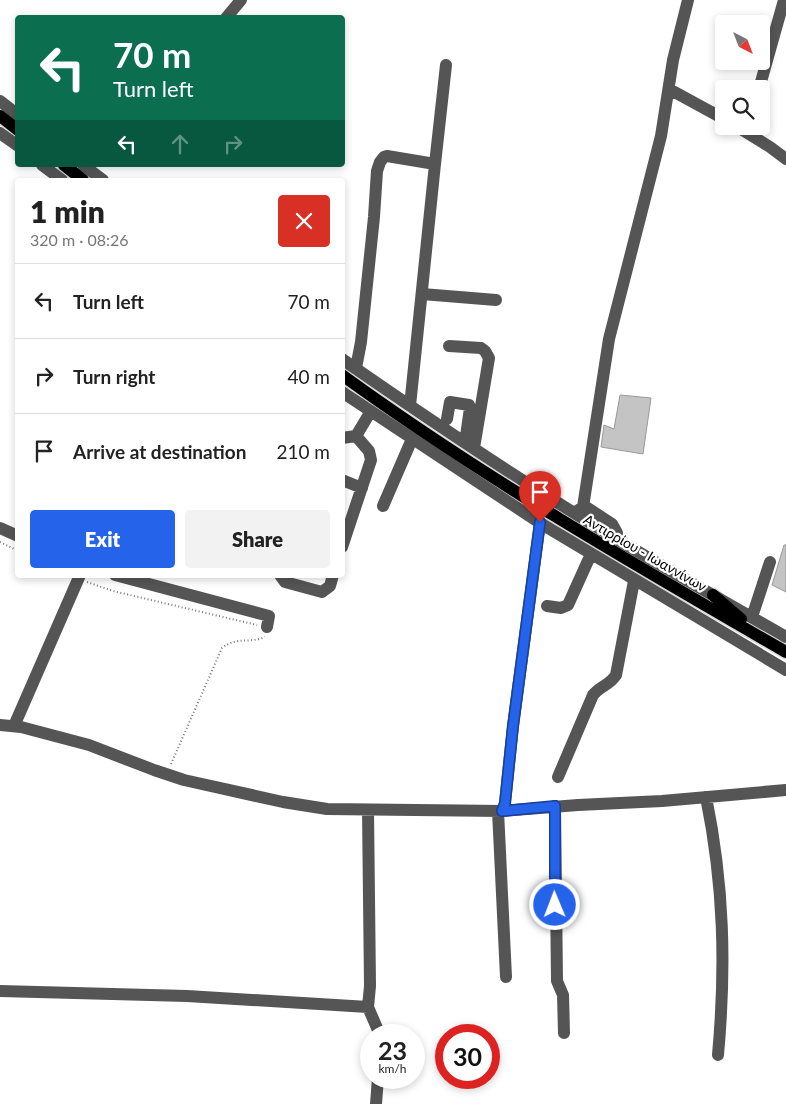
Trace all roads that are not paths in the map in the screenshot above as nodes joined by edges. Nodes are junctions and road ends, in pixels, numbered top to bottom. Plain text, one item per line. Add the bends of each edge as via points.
1 (241, 0) edge
2 (688, 0) edge
3 (784, 0) edge
4 (228, 15) edge
5 (446, 65) dead end
6 (762, 80) edge
7 (669, 89) junction
8 (0, 102) edge
9 (15, 113) edge
10 (715, 114) edge
11 (0, 116) edge
12 (15, 128) edge
13 (0, 133) edge
14 (754, 135) edge
15 (15, 144) edge
16 (786, 159) edge
17 (435, 164) junction
18 (45, 167) edge
19 (70, 167) edge
20 (86, 167) edge
21 (96, 175) edge
22 (59, 178) edge
23 (422, 294) junction
24 (496, 300) dead end
25 (449, 346) dead end
26 (345, 361) edge
27 (356, 368) junction
28 (345, 378) edge
29 (345, 394) edge
30 (410, 406) junction
31 (371, 411) junction
32 (447, 419) dead end
33 (356, 436) junction
34 (345, 438) edge
35 (412, 439) junction
36 (469, 445) junction
37 (345, 481) edge
38 (362, 488) junction
39 (383, 506) dead end
40 (579, 510) junction
41 (540, 522) junction
42 (0, 528) edge
43 (15, 535) edge
44 (345, 538) edge
45 (591, 554) junction
46 (770, 562) dead end
47 (80, 578) edge
48 (126, 578) edge
49 (282, 578) edge
50 (332, 578) edge
51 (634, 581) junction
52 (713, 595) junction
53 (547, 606) dead end
54 (752, 617) junction
55 (267, 627) road end
56 (786, 637) edge
57 (763, 639) junction
58 (786, 652) edge
59 (784, 669) edge
60 (0, 725) edge
61 (14, 726) junction
62 (558, 777) dead end
63 (786, 790) edge
64 (706, 797) junction
65 (555, 806) junction
66 (368, 810) junction
67 (500, 811) junction
68 (506, 977) dead end
69 (0, 991) edge
70 (368, 1007) junction
71 (375, 1024) edge
72 (564, 1033) dead end
73 (718, 1055) dead end
74 (377, 1089) edge
75 (376, 1104) edge

1 - 4 street
2 - 7 street
3 - 6 street
5 - 17 street
7 - 10 street
7 - 40 street via 661,136 609,339
8 - 9 street
11 - 12 main road
13 - 15 street
14 - 16 street
17 - 23 street
17 - 27 street via 384,156 376,171 374,217
18 - 22 street
19 - 21 main road
20 - 21 street
23 - 24 street
23 - 30 street
25 - 36 street via 481,348 489,358
26 - 27 street
27 - 30 street
28 - 57 main road, Αντιρρίου - Ιωαννίνων via 578,531
29 - 31 street
30 - 36 street
31 - 33 street
31 - 35 street
32 - 36 street via 450,402 469,405
33 - 34 street
33 - 38 street via 371,456
35 - 39 street
35 - 41 street
36 - 40 street
37 - 38 street
38 - 44 street
40 - 52 street via 616,539
41 - 45 street
41 - 67 street via 505,803
42 - 43 street
45 - 51 street
45 - 53 street via 568,605 561,608
46 - 54 street
47 - 61 street
48 - 55 street via 270,616
49 - 50 street via 285,582 322,592 330,586
51 - 59 street
51 - 62 street via 616,675 593,695
52 - 54 street
52 - 57 main road
54 - 56 street
57 - 58 main road, Αντιρρίου - Ιωαννίνων
60 - 61 street
61 - 66 street via 89,745 167,774 237,792 327,809
63 - 64 street
64 - 65 street
64 - 73 street via 722,910 723,972
65 - 67 street
65 - 72 street via 556,980 563,995
66 - 67 street
66 - 70 street
67 - 68 street
69 - 70 street via 187,996
70 - 71 street
74 - 75 street

